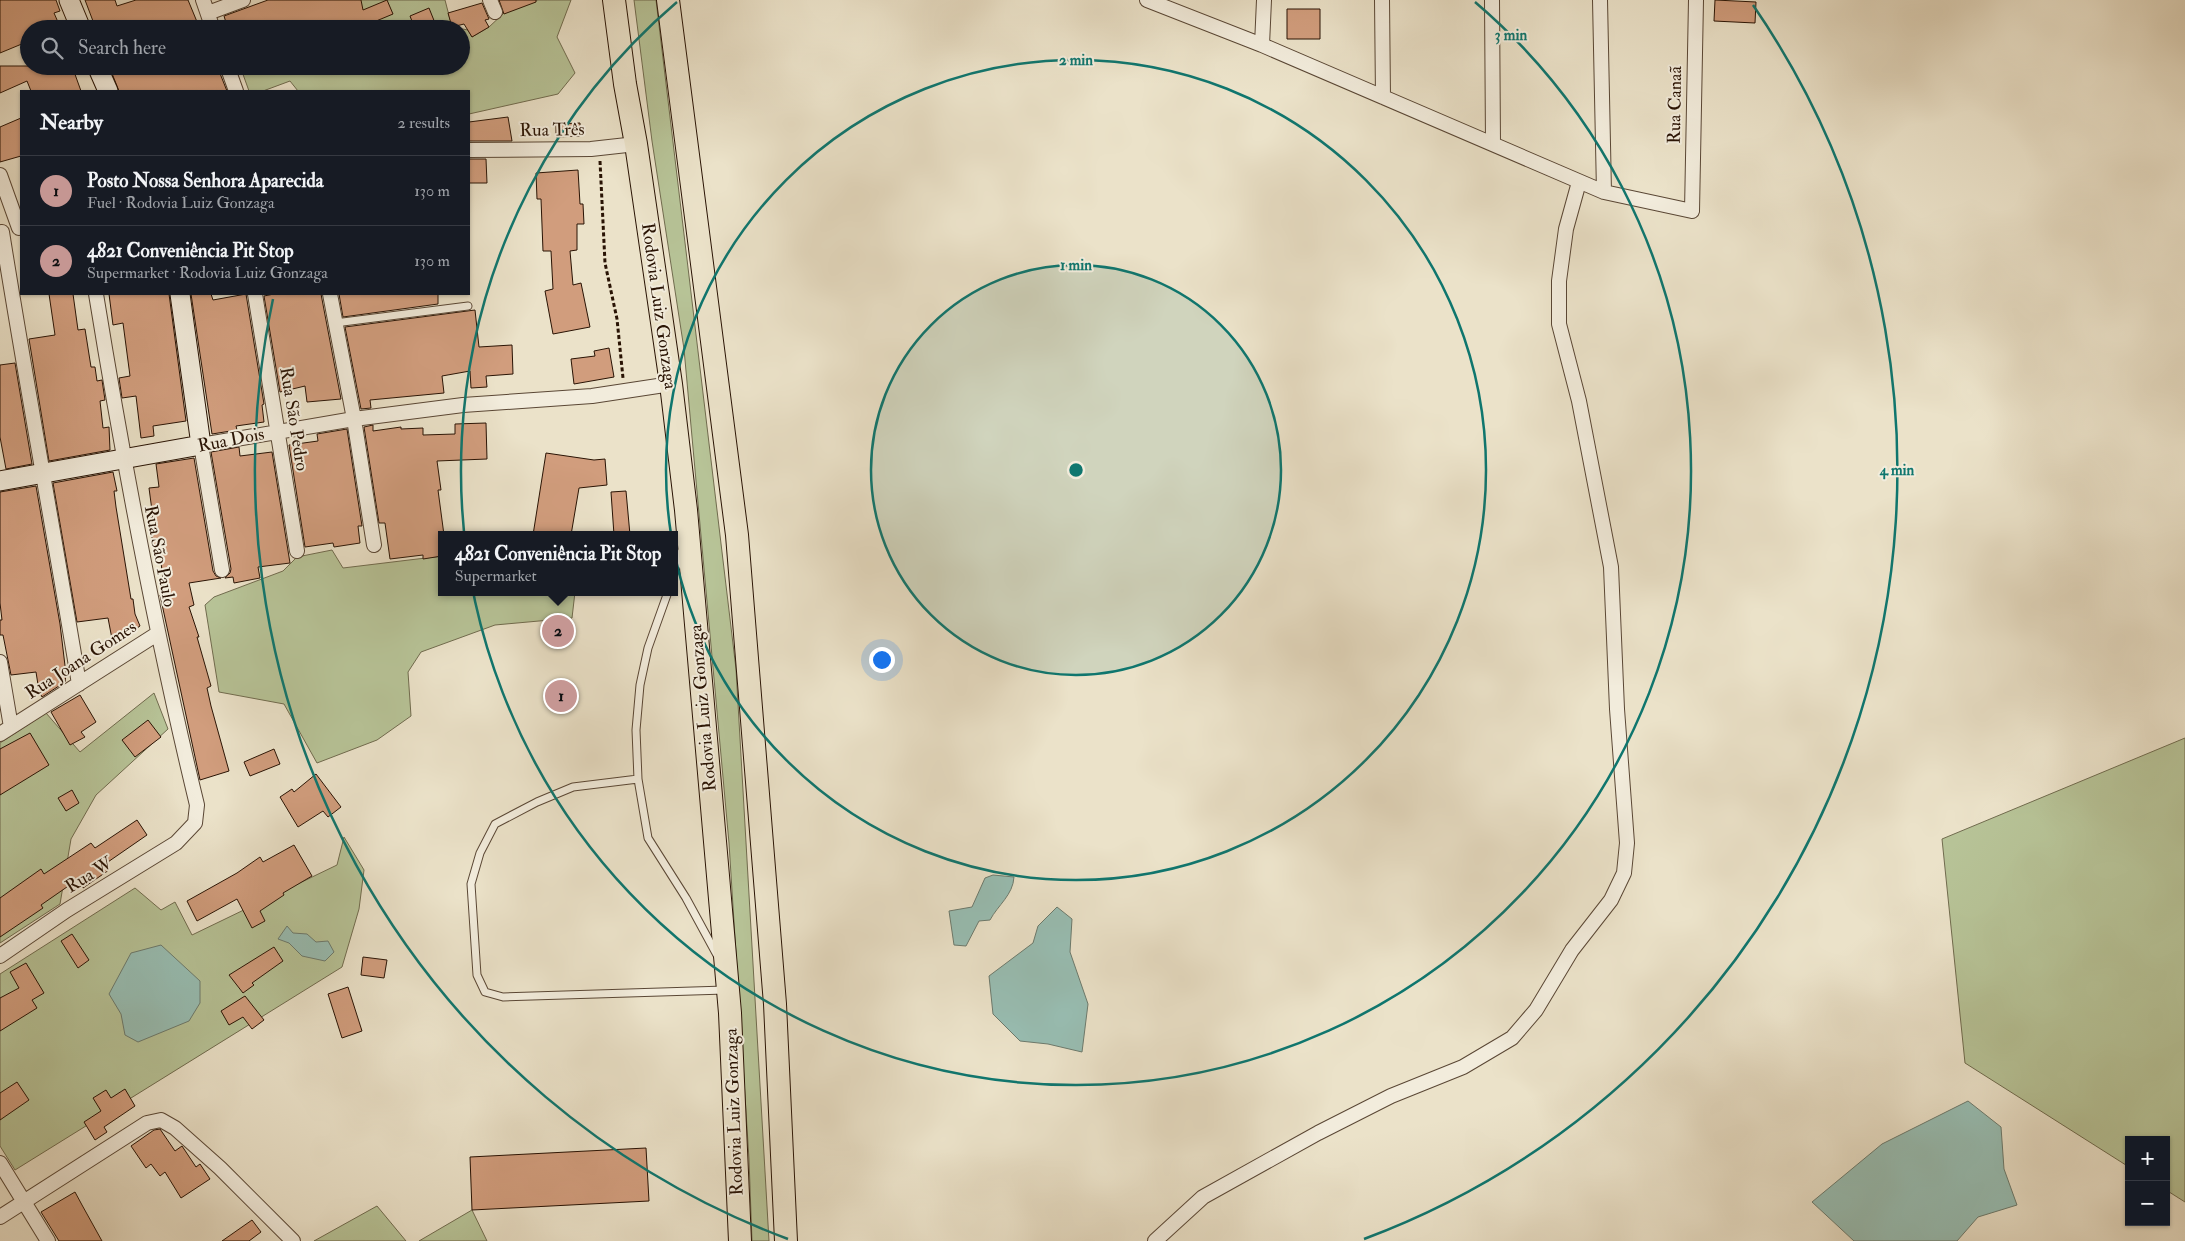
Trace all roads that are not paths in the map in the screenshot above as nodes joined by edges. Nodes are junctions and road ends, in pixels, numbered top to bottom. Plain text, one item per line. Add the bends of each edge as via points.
1 (69, 0) edge
2 (203, 0) edge
3 (243, 0) edge
4 (614, 0) edge
5 (668, 0) edge
6 (1147, 0) edge
7 (1264, 0) edge
8 (1382, 0) edge
9 (1492, 0) edge
10 (1600, 0) edge
11 (1696, 0) edge
12 (1165, 4) edge
13 (208, 13) junction
14 (78, 20) edge
15 (210, 20) edge
16 (1262, 45) junction
17 (101, 75) edge
18 (230, 75) edge
19 (108, 90) edge
20 (236, 90) edge
21 (1383, 97) junction
22 (1493, 143) junction
23 (636, 144) junction
24 (470, 150) edge
25 (0, 175) edge
26 (1579, 182) junction
27 (1604, 192) junction
28 (20, 228) edge
29 (1, 232) edge
30 (96, 295) edge
31 (180, 295) edge
32 (255, 295) edge
33 (330, 295) edge
34 (468, 306) dead end
35 (335, 323) junction
36 (671, 384) junction
37 (354, 419) junction
38 (277, 431) junction
39 (201, 445) junction
40 (123, 459) junction
41 (44, 473) junction
42 (0, 481) edge
43 (686, 510) junction
44 (374, 545) dead end
45 (298, 551) dead end
46 (678, 562) edge
47 (222, 570) dead end
48 (667, 596) edge
49 (157, 634) junction
50 (0, 662) edge
51 (79, 684) junction
52 (6, 730) edge
53 (638, 779) junction
54 (195, 823) joint
55 (0, 956) edge
56 (726, 979) junction
57 (0, 1163) edge
58 (24, 1200) junction
59 (0, 1217) edge
60 (48, 1241) edge
61 (292, 1241) edge
62 (740, 1241) edge
63 (786, 1241) edge
64 (1155, 1241) edge

1 - 14 main road
2 - 13 street
3 - 13 street
4 - 23 highway, Rodovia Luiz Gonzaga
5 - 63 highway via 737,535 775,1004
6 - 12 street
7 - 16 street
8 - 21 street
9 - 22 street
10 - 27 street
11 - 27 street, Rua Canaã via 1692,211
12 - 16 street
13 - 15 street
16 - 21 street
17 - 19 main road
18 - 20 street
21 - 22 street
22 - 26 street
23 - 24 street, Rua Três via 599,148
23 - 36 highway, Rodovia Luiz Gonzaga
25 - 28 street
26 - 27 street
26 - 64 street via 1559,281 1559,324 1579,401 1611,567 1627,843 1624,873 1610,900 1572,950 1536,1010 1512,1038 1463,1067 1391,1096 1318,1133 1202,1197
28 - 29 street
29 - 41 street
30 - 40 street, Rua São Paulo
31 - 39 main road
32 - 38 street, Rua São Pedro
33 - 35 street
34 - 35 lane
35 - 37 street
36 - 37 street, Rua Dois via 556,400 463,405
36 - 43 highway, Rodovia Luiz Gonzaga
37 - 38 street, Rua Dois
37 - 44 street
38 - 39 street, Rua Dois
38 - 45 street, Rua São Pedro
39 - 40 main road, Rua Dois
39 - 47 street
40 - 41 main road, Rua Dois
40 - 49 street, Rua São Paulo
41 - 42 main road, Rua Dois
41 - 51 street
43 - 46 lane
43 - 56 highway, Rodovia Luiz Gonzaga
48 - 53 lane via 648,648 640,685 636,730
49 - 51 street, Rua Joana Gomes
49 - 54 street, Rua São Paulo via 197,805
50 - 52 street
51 - 52 street, Rua Joana Gomes
53 - 56 lane via 648,838 686,898
53 - 56 lane via 573,787 495,824 480,853 472,884 477,975 485,992 503,997
54 - 55 street, Rua W via 176,843
56 - 62 highway, Rodovia Luiz Gonzaga
57 - 58 street
58 - 59 street
58 - 60 street
58 - 61 street via 147,1123 161,1120 175,1128 220,1168

